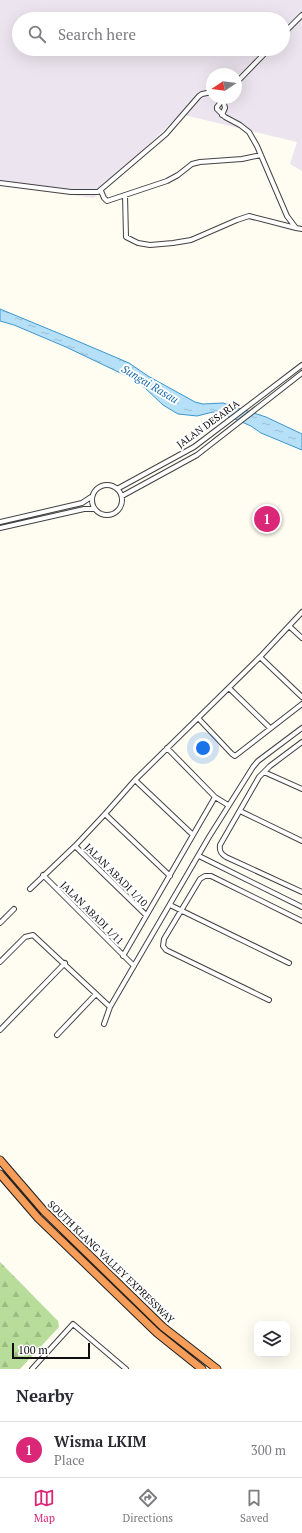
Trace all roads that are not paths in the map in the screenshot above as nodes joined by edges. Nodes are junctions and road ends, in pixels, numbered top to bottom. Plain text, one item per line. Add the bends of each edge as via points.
1 (302, 15) edge
2 (290, 27) edge
3 (262, 56) edge
4 (242, 77) edge
5 (206, 93) edge
6 (219, 104) edge
7 (225, 104) edge
8 (222, 115) junction
9 (261, 155) junction
10 (0, 183) edge
11 (101, 191) junction
12 (125, 195) junction
13 (296, 228) junction
14 (302, 229) edge
15 (302, 365) edge
16 (302, 373) edge
17 (117, 489) junction
18 (122, 496) junction
19 (91, 497) junction
20 (94, 509) junction
21 (0, 522) edge
22 (0, 528) edge
23 (302, 612) edge
24 (289, 626) junction
25 (302, 638) edge
26 (260, 657) junction
27 (229, 688) junction
28 (302, 697) edge
29 (302, 704) edge
30 (198, 718) junction
31 (270, 728) junction
32 (302, 728) edge
33 (302, 742) edge
34 (167, 748) junction
35 (264, 772) junction
36 (135, 780) junction
37 (302, 789) edge
38 (215, 797) junction
39 (228, 805) junction
40 (240, 811) junction
41 (105, 814) junction
42 (192, 835) junction
43 (302, 841) edge
44 (75, 846) junction
45 (199, 856) junction
46 (43, 875) junction
47 (170, 876) junction
48 (30, 889) dead end
49 (302, 892) edge
50 (170, 905) junction
51 (302, 907) edge
52 (14, 909) dead end
53 (182, 911) junction
54 (146, 915) junction
55 (302, 921) edge
56 (0, 924) edge
57 (123, 956) junction
58 (0, 962) edge
59 (65, 963) junction
60 (289, 963) dead end
61 (134, 966) junction
62 (96, 994) junction
63 (270, 1000) dead end
64 (110, 1007) junction
65 (104, 1024) dead end
66 (0, 1030) edge
67 (57, 1035) dead end
68 (0, 1160) edge
69 (0, 1174) edge
70 (32, 1369) edge
71 (126, 1369) edge
72 (202, 1369) edge
73 (217, 1369) edge

1 - 2 street
3 - 4 street
5 - 11 street via 199,96 166,134
6 - 8 street via 217,109
7 - 8 street
8 - 9 street via 249,132
9 - 12 street via 192,164 167,181
9 - 13 street via 287,216
10 - 11 street via 71,192
11 - 12 street via 107,201
12 - 13 street via 125,235 128,239 144,244 191,240 249,216
13 - 14 street
15 - 17 street, JALAN DESARIA via 194,447
16 - 18 street, JALAN DESARIA via 197,454
17 - 18 street
17 - 19 street via 103,485 95,490
18 - 20 street via 122,504 115,514 106,516
19 - 20 street
19 - 21 street via 82,503
20 - 22 street
23 - 24 street
24 - 25 street
24 - 26 street
26 - 27 street
26 - 28 street
27 - 30 street
27 - 31 street
29 - 31 street
30 - 31 street via 236,756
30 - 34 street
32 - 39 street via 255,764
33 - 35 street
34 - 36 street
34 - 38 street
35 - 37 street
35 - 40 street
36 - 41 street
36 - 42 street
38 - 39 street
38 - 42 street
39 - 45 street
40 - 43 street
40 - 49 street via 220,845 222,855
41 - 44 street
41 - 47 street
42 - 47 street
44 - 46 street
44 - 54 street, JALAN ABADI 1/10
45 - 50 street
45 - 51 street
46 - 48 street
46 - 57 street, JALAN ABADI 1/11
47 - 54 street
50 - 53 street
50 - 61 street
52 - 56 street
53 - 55 street via 200,879 211,876
53 - 60 street
53 - 63 street via 164,939 163,946 166,950
54 - 57 street
57 - 61 street, JALAN ABADI 1/11
58 - 59 street via 30,935 36,936
59 - 62 street
59 - 66 street
61 - 64 street
62 - 64 street
62 - 67 street
64 - 65 street
68 - 73 highway, SOUTH KLANG VALLEY EXPRESSWAY via 44,1212 157,1321
69 - 72 highway, SOUTH KLANG VALLEY EXPRESSWAY via 38,1218 157,1333
70 - 71 street via 73,1324

